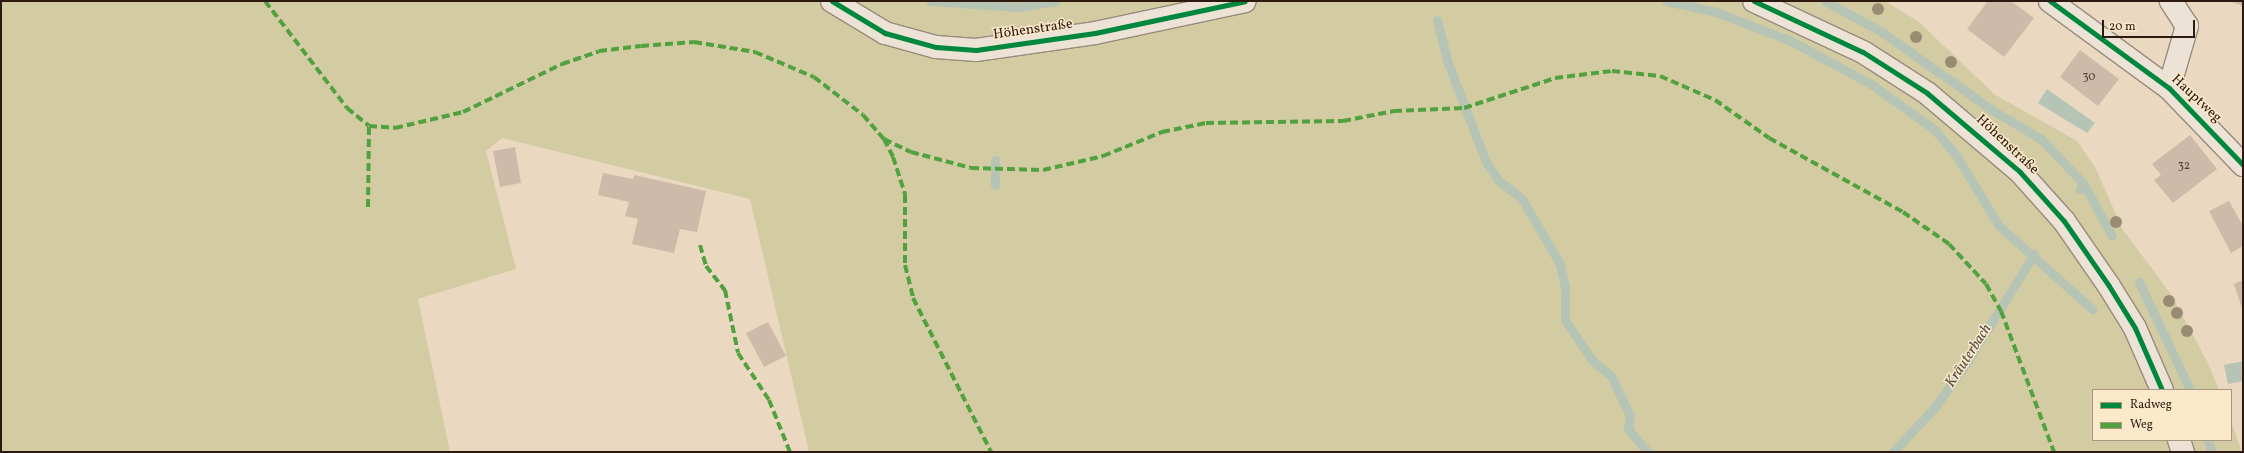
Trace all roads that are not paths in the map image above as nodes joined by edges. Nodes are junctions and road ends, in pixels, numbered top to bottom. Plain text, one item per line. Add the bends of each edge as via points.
1 (832, 1) edge
2 (1245, 1) edge
3 (1754, 1) edge
4 (2050, 1) edge
5 (2171, 1) edge
6 (2169, 88) junction
7 (2243, 165) edge
8 (2162, 389) edge
9 (2179, 441) edge
10 (2183, 452) edge

1 - 2 street, Höhenstraße via 864,22 892,36 936,47 976,50 1095,32
3 - 8 street, Höhenstraße via 1863,52 1927,93 2020,172 2064,221 2109,286 2135,328
4 - 6 street, Hauptweg
5 - 6 street via 2187,26
6 - 7 street, Hauptweg
9 - 10 street

